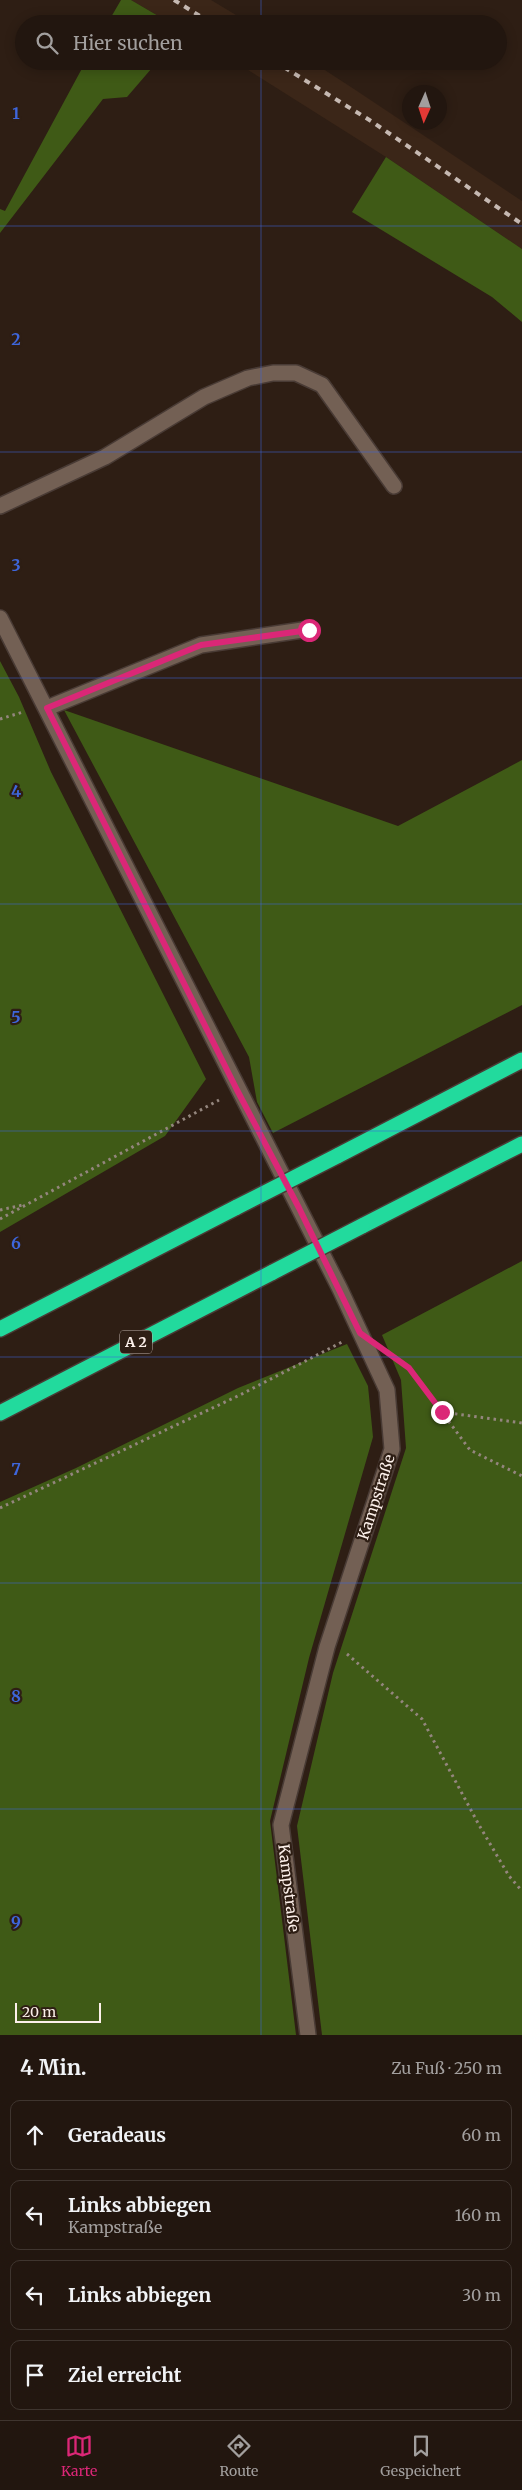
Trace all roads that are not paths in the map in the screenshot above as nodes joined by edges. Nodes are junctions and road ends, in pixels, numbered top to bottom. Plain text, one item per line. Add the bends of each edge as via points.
1 (394, 486) dead end
2 (0, 506) edge
3 (0, 618) edge
4 (309, 630) dead end
5 (47, 708) junction
6 (522, 1060) edge
7 (522, 1144) edge
8 (0, 1328) edge
9 (0, 1412) edge
10 (308, 2035) edge

1 - 2 street via 322,385 296,373 273,373 248,378 204,397 105,457
3 - 5 street, Kampstraße
4 - 5 street via 201,645
5 - 10 street, Kampstraße via 387,1390 392,1449 327,1647 281,1826
6 - 8 highway, bridge
7 - 9 highway, A 2, bridge

